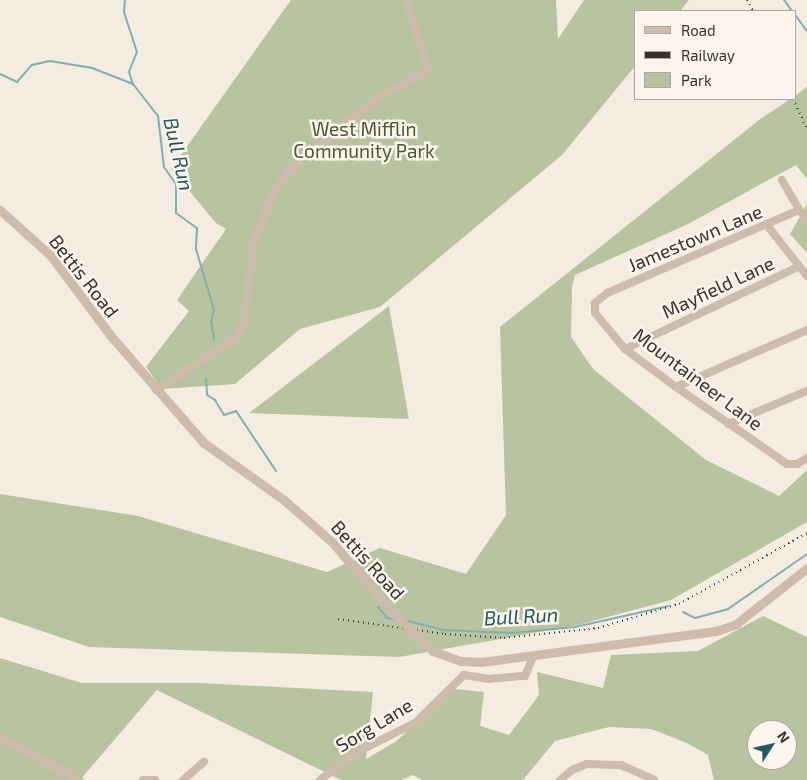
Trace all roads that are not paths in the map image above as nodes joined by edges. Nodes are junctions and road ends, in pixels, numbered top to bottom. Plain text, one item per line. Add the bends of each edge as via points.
1 (406, 0) edge
2 (782, 180) dead end
3 (0, 210) edge
4 (799, 210) junction
5 (807, 219) edge
6 (766, 224) junction
7 (798, 267) junction
8 (807, 276) edge
9 (595, 303) joint
10 (807, 330) edge
11 (625, 349) junction
12 (676, 387) junction
13 (156, 390) junction
14 (807, 391) edge
15 (728, 424) junction
16 (807, 458) edge
17 (807, 568) edge
18 (533, 657) junction
19 (0, 737) edge
20 (204, 762) dead end
21 (79, 780) edge
22 (143, 780) edge
23 (155, 780) edge
24 (183, 780) edge
25 (320, 780) edge
26 (560, 780) edge
27 (654, 780) edge

1 - 13 street via 428,70 374,100 287,172 276,188 254,240 243,325 238,336
2 - 4 street
3 - 13 street, Bettis Road via 51,256 98,321
4 - 5 street
4 - 6 street, Jamestown Lane
6 - 7 street
6 - 9 street, Jamestown Lane via 607,293
7 - 8 street
7 - 11 street, Mayfield Lane
9 - 11 street, Mountaineer Lane via 595,313
10 - 12 street
11 - 12 street, Mountaineer Lane
12 - 15 street, Mountaineer Lane
13 - 18 street, Bettis Road, bridge via 204,443 284,500 332,542 394,614 433,651 461,661
14 - 15 street
15 - 16 street, Mountaineer Lane via 787,464 797,464
17 - 18 street, Bettis Road via 742,620 716,631
18 - 25 street, Sorg Lane via 525,676 488,679 464,675 415,723 356,752
19 - 21 street
20 - 24 street
22 - 23 street
26 - 27 street via 587,764 622,765

